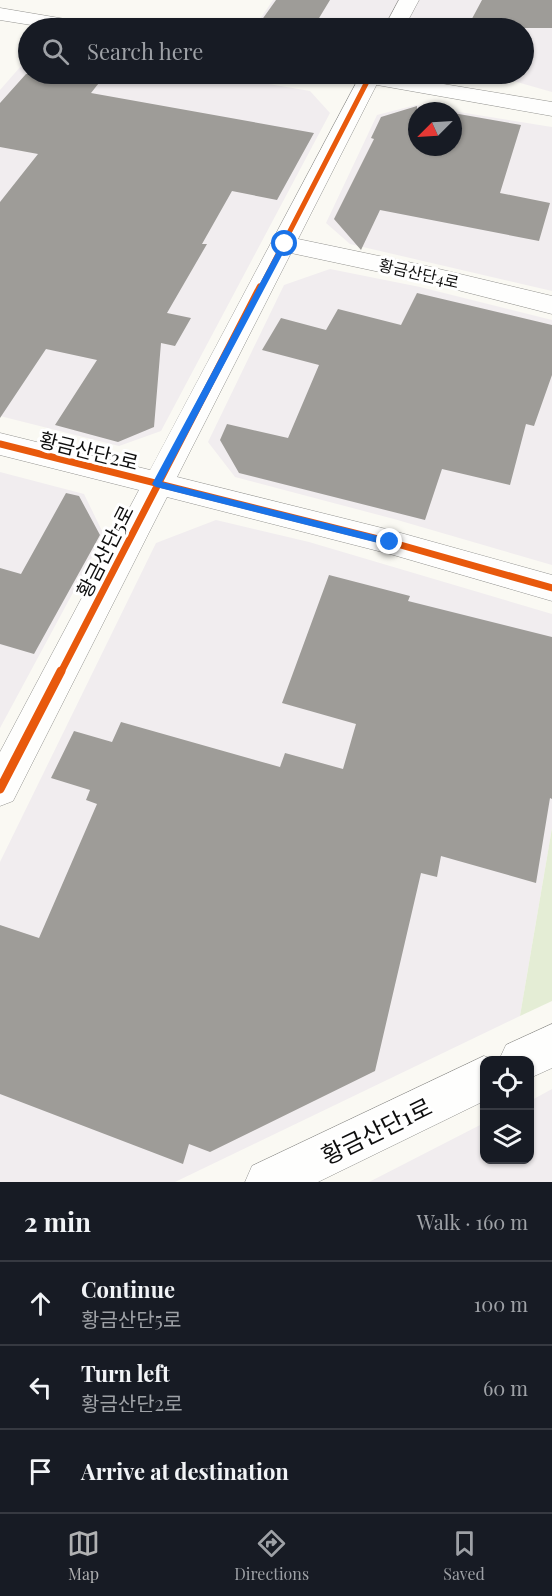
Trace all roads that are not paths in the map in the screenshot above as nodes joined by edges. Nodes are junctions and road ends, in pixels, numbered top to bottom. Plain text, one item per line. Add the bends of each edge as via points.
1 (35, 0) edge
2 (409, 0) edge
3 (9, 16) edge
4 (399, 18) edge
5 (0, 36) edge
6 (360, 84) edge
7 (414, 84) edge
8 (552, 109) edge
9 (285, 244) junction
10 (552, 305) edge
11 (0, 444) edge
12 (156, 484) junction
13 (552, 588) edge
14 (0, 789) edge
15 (552, 1046) edge
16 (530, 1056) edge
17 (480, 1080) edge
18 (268, 1182) edge

1 - 3 street
2 - 4 street
3 - 5 street
6 - 9 street, 황금산단5로
7 - 8 street
9 - 10 street, 황금산단4로
9 - 12 street, 황금산단5로
11 - 12 street, 황금산단2로
12 - 13 street, 황금산단2로 via 390,542
12 - 14 street, 황금산단5로
15 - 16 street
17 - 18 street, 황금산단1로

